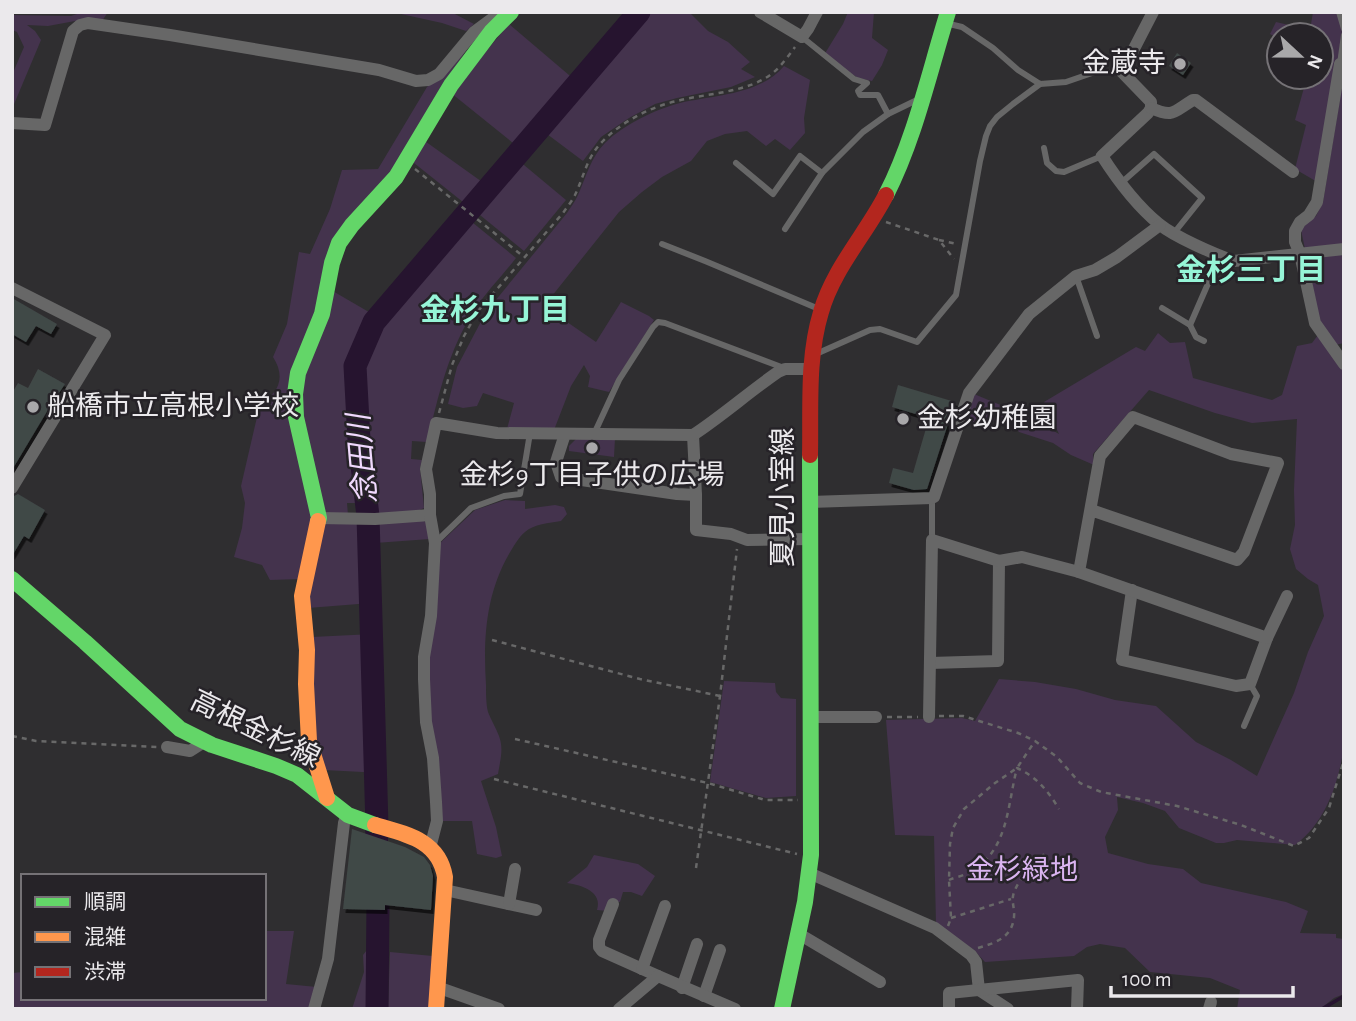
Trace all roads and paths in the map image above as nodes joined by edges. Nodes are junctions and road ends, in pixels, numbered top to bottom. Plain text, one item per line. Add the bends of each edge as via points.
1 (509, 12) edge
2 (760, 12) edge
3 (817, 12) edge
4 (1153, 12) edge
5 (1339, 12) edge
6 (947, 18) edge
7 (1344, 29) edge
8 (1344, 35) edge
9 (802, 37) junction
10 (1342, 64) edge
11 (1122, 72) junction
12 (1040, 84) junction
13 (923, 97) junction
14 (1151, 108) junction
15 (888, 114) junction
16 (12, 123) edge
17 (1044, 148) dead end
18 (1102, 156) junction
19 (405, 161) junction
20 (736, 163) dead end
21 (1293, 172) dead end
22 (822, 173) junction
23 (1120, 184) junction
24 (874, 218) junction
25 (1160, 225) junction
26 (785, 229) dead end
27 (1174, 233) junction
28 (940, 240) junction
29 (662, 244) dead end
30 (965, 246) junction
31 (1344, 249) edge
32 (1300, 254) junction
33 (1220, 256) junction
34 (524, 257) junction
35 (962, 266) junction
36 (1076, 276) junction
37 (12, 288) edge
38 (1162, 308) dead end
39 (821, 310) junction
40 (1190, 325) junction
41 (1097, 336) dead end
42 (1204, 341) dead end
43 (812, 363) junction
44 (1344, 364) edge
45 (785, 369) junction
46 (436, 423) junction
47 (530, 433) junction
48 (565, 434) junction
49 (594, 434) junction
50 (693, 435) junction
51 (12, 488) edge
52 (696, 495) junction
53 (932, 499) junction
54 (810, 502) junction
55 (1091, 510) junction
56 (430, 515) junction
57 (319, 518) junction
58 (738, 537) junction
59 (810, 539) junction
60 (932, 540) junction
61 (435, 543) junction
62 (999, 561) junction
63 (1079, 572) junction
64 (12, 579) edge
65 (1132, 590) junction
66 (1287, 596) dead end
67 (1267, 638) junction
68 (492, 640) dead end
69 (930, 663) junction
70 (1250, 684) junction
71 (720, 696) junction
72 (810, 717) junction
73 (876, 717) joint
74 (929, 717) junction
75 (1244, 726) dead end
76 (12, 736) edge
77 (515, 739) dead end
78 (1035, 741) junction
79 (204, 742) junction
80 (167, 747) joint
81 (1344, 760) edge
82 (1343, 766) edge
83 (1017, 768) junction
84 (494, 779) dead end
85 (708, 783) junction
86 (327, 798) junction
87 (810, 798) junction
88 (1059, 809) dead end
89 (351, 816) junction
90 (702, 829) junction
91 (426, 845) junction
92 (1047, 851) dead end
93 (811, 855) junction
94 (696, 868) dead end
95 (515, 869) dead end
96 (809, 873) junction
97 (949, 880) junction
98 (445, 890) junction
99 (1012, 898) junction
100 (509, 904) junction
101 (613, 904) dead end
102 (665, 906) dead end
103 (536, 910) dead end
104 (951, 918) junction
105 (799, 933) junction
106 (943, 934) junction
107 (698, 944) dead end
108 (720, 950) dead end
109 (971, 955) junction
110 (642, 970) junction
111 (658, 976) junction
112 (880, 982) dead end
113 (437, 987) junction
114 (682, 988) junction
115 (979, 990) junction
116 (704, 996) junction
117 (314, 1009) edge
118 (436, 1009) edge
119 (499, 1009) edge
120 (619, 1009) edge
121 (735, 1009) edge
122 (782, 1009) edge
123 (949, 1009) edge
124 (1008, 1009) edge
125 (1077, 1009) edge

1 - 16 street via 474,32 439,74 416,81 379,70 88,23 72,31 46,125
1 - 19 street via 451,85
2 - 9 street
3 - 9 street
4 - 11 street
5 - 7 lane
6 - 12 lane
6 - 13 street, 夏見小室線
8 - 10 lane
9 - 15 lane via 854,79 867,83 858,91 860,95 878,95
9 - 34 path via 774,73 732,90 656,107 603,141 591,155 575,196
10 - 32 street via 1317,202 1295,231
11 - 12 lane via 1095,72 1066,82
11 - 14 street via 1151,102
12 - 30 lane via 990,126
13 - 15 lane
13 - 24 street, 夏見小室線 via 895,177
14 - 18 street
14 - 21 street via 1170,114 1196,100
15 - 22 lane
17 - 18 lane via 1046,163 1056,171
18 - 23 street
19 - 34 path
19 - 57 street via 339,243 322,314 298,373 296,417
20 - 22 lane via 773,194 800,156
22 - 26 lane
23 - 25 street
23 - 27 lane via 1154,154 1202,198
24 - 28 path
24 - 39 street, 夏見小室線 via 841,268
25 - 27 street
25 - 36 street via 1117,257
27 - 33 street
28 - 30 path
28 - 35 path
29 - 39 lane
30 - 35 lane
31 - 32 street
32 - 33 street via 1246,261
32 - 44 street via 1315,323
33 - 40 lane
34 - 46 path via 478,311 464,336
35 - 43 lane via 956,295 917,342 870,330
36 - 41 lane
36 - 53 street via 1029,314 969,393
37 - 51 street via 105,335
38 - 40 lane
39 - 43 street, 夏見小室線
40 - 42 lane
43 - 45 street
43 - 54 street, 夏見小室線
45 - 49 lane via 659,322 619,380
45 - 50 street
46 - 47 street
46 - 56 street via 426,469
47 - 48 street
47 - 61 lane via 520,494 471,508
48 - 49 street
48 - 52 street via 556,463 561,477
49 - 50 street
50 - 52 street
52 - 58 street via 696,530
53 - 54 street
53 - 60 lane
54 - 59 street, 夏見小室線
55 - 55 street via 1100,457 1133,417 1231,454 1278,463 1237,560
55 - 63 street
56 - 57 street
56 - 61 street
57 - 86 street via 302,596 309,741
58 - 59 street
58 - 71 path
59 - 72 street, 夏見小室線
60 - 62 street
60 - 69 street
61 - 91 street via 424,679 437,821
62 - 63 street via 1022,557
62 - 69 street via 998,661
63 - 65 street
64 - 79 street, 高根金杉線 via 179,727
65 - 67 street
65 - 70 street via 1122,660 1236,686
66 - 67 street
67 - 70 street
68 - 71 path
69 - 74 street
70 - 75 lane via 1257,696
71 - 85 path
72 - 73 street
72 - 87 street, 夏見小室線
73 - 74 path
74 - 78 path via 963,716
76 - 80 path
77 - 85 path
78 - 82 path via 1058,757 1080,783 1101,792 1177,806 1294,846 1317,828
78 - 83 path
79 - 80 street via 190,751
79 - 86 street, 高根金杉線 via 289,771
81 - 82 path
83 - 88 path via 1041,784
83 - 97 path via 1005,827 995,850 970,872
83 - 97 path via 964,809 953,828
84 - 90 path
85 - 87 path via 765,800
85 - 90 path
86 - 89 street, 高根金杉線
87 - 93 street, 夏見小室線
89 - 91 street, 高根金杉線
89 - 117 street via 344,823 328,959
90 - 93 path
90 - 94 path
91 - 98 street via 440,858
92 - 99 path via 1021,879
93 - 96 street, 夏見小室線
95 - 100 street
96 - 105 street, 夏見小室線
96 - 106 street
97 - 104 path
98 - 100 street
98 - 113 street
99 - 104 path
99 - 109 path via 1014,918 1006,936
100 - 103 street
101 - 110 street via 598,947
102 - 110 street
104 - 106 path
105 - 112 street
105 - 122 street, 夏見小室線
106 - 109 street
107 - 114 street
108 - 116 street
109 - 115 street
110 - 111 street
111 - 114 street
111 - 120 street
113 - 118 street
113 - 119 street
114 - 116 street
115 - 123 street via 949,993
115 - 124 street
115 - 125 street via 1078,980
116 - 121 street

